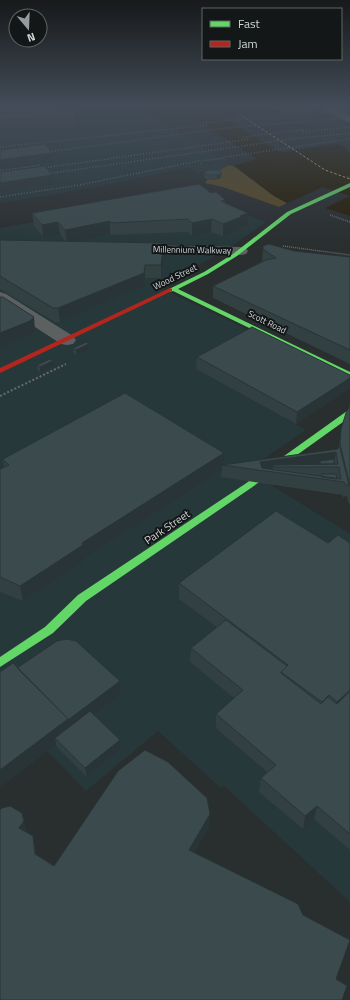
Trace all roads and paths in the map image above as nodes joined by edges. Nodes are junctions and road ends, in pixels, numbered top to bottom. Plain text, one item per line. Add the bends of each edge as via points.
1 (350, 185) edge
2 (283, 246) edge
3 (116, 248) edge
4 (241, 251) junction
5 (350, 255) edge
6 (174, 289) junction
7 (0, 297) edge
8 (67, 340) junction
9 (0, 371) edge
10 (350, 375) edge
11 (350, 413) edge
12 (0, 663) edge

1 - 4 street, Wood Street via 294,210
2 - 5 path
3 - 4 street, Millennium Walkway
4 - 6 street, Wood Street
6 - 8 street, Wood Street
6 - 10 street, Scott Road
7 - 8 street
8 - 9 street, Wood Street
11 - 12 street, Park Street via 248,486 82,598 49,630

